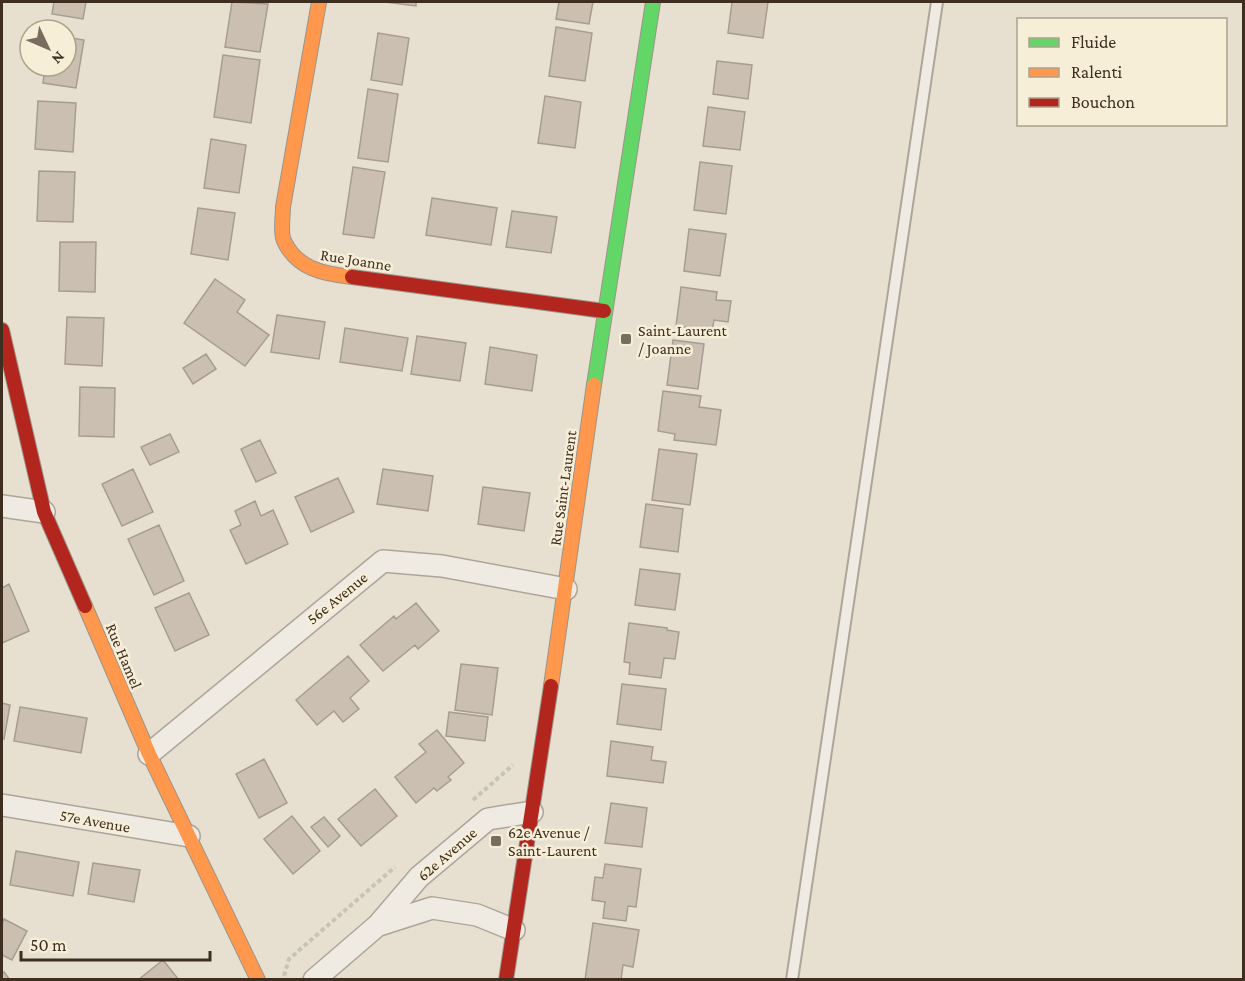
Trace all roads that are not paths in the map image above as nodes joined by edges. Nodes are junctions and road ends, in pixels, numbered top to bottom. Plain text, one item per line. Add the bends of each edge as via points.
1 (319, 2) edge
2 (653, 2) edge
3 (937, 2) edge
4 (604, 311) junction
5 (2, 330) edge
6 (2, 506) edge
7 (44, 512) junction
8 (566, 589) junction
9 (149, 754) junction
10 (2, 805) edge
11 (532, 812) junction
12 (189, 836) junction
13 (378, 925) junction
14 (514, 930) junction
15 (258, 980) edge
16 (314, 980) edge
17 (506, 980) edge
18 (792, 980) edge

1 - 4 street, Rue Joanne via 283,207 283,239 294,255 308,268 342,276
2 - 4 street, Rue Saint-Laurent
3 - 18 lane
4 - 8 street, Rue Saint-Laurent
5 - 7 street, Rue Hamel
6 - 7 street
7 - 9 street, Rue Hamel
8 - 9 street, 56e Avenue via 442,566 383,561
8 - 11 street, Rue Saint-Laurent
9 - 12 street, Rue Hamel
10 - 12 street, 57e Avenue
11 - 13 street, 62e Avenue via 489,819 418,877
11 - 14 street, Rue Saint-Laurent
12 - 15 street, Rue Hamel
13 - 14 street, 62e Avenue via 432,908 477,915
13 - 16 street, 62e Avenue
14 - 17 street, Rue Saint-Laurent

